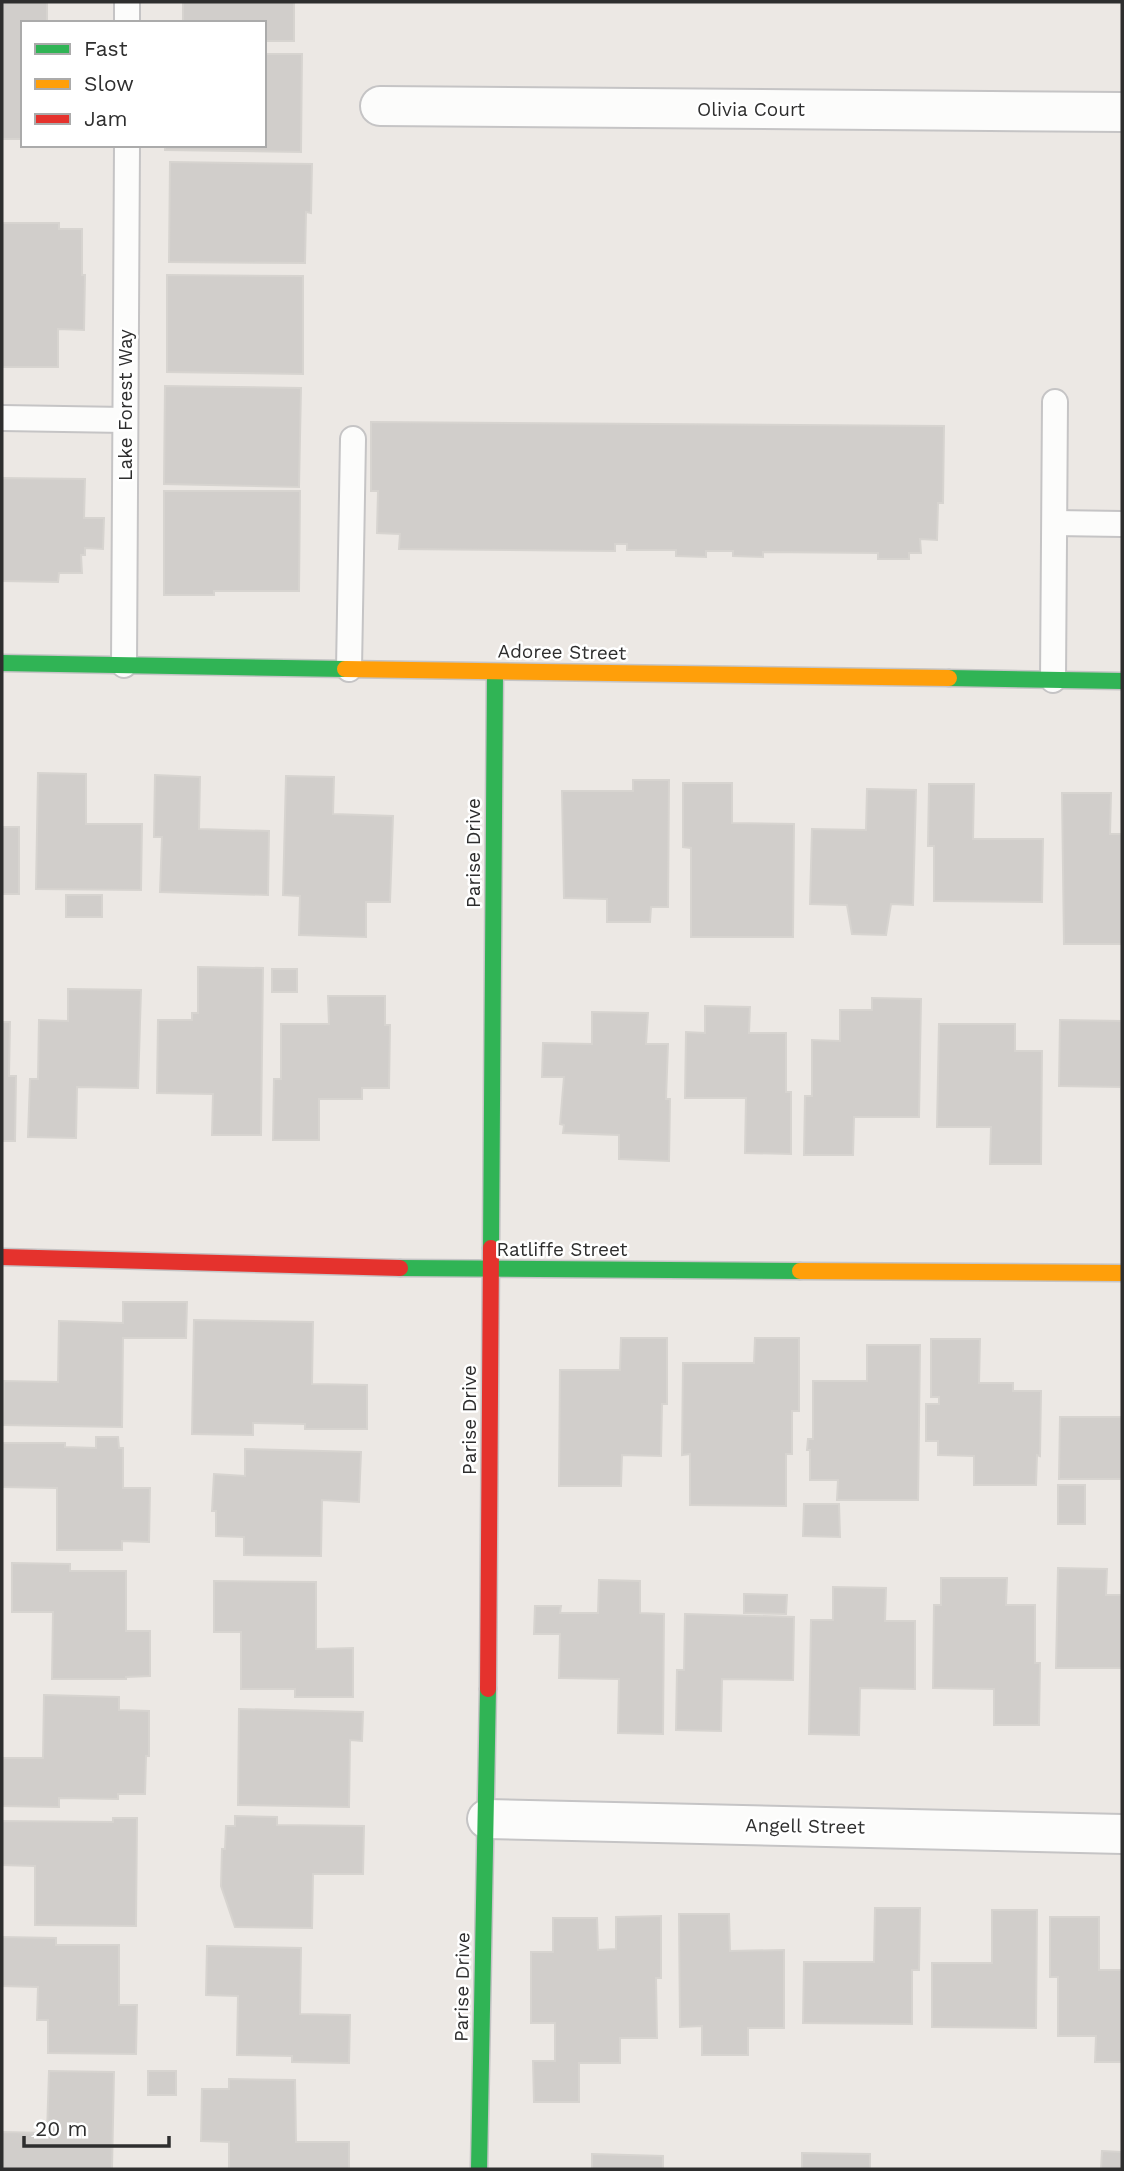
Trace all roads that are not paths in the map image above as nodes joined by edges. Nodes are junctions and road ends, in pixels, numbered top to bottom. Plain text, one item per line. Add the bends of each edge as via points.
1 (127, 2) edge
2 (127, 21) edge
3 (380, 106) dead end
4 (1122, 112) edge
5 (127, 147) edge
6 (1055, 402) dead end
7 (2, 418) edge
8 (125, 420) junction
9 (353, 439) dead end
10 (1055, 523) junction
11 (1122, 524) edge
12 (2, 663) edge
13 (124, 665) junction
14 (349, 669) junction
15 (495, 671) junction
16 (1053, 680) junction
17 (1122, 681) edge
18 (2, 1258) edge
19 (491, 1270) junction
20 (1122, 1273) edge
21 (487, 1819) junction
22 (1122, 1834) edge
23 (479, 2169) edge

1 - 2 lane
3 - 4 street, Olivia Court
5 - 8 lane, Lake Forest Way
6 - 10 lane
7 - 8 lane
8 - 13 lane, Lake Forest Way
9 - 14 lane
10 - 11 lane
10 - 16 lane
12 - 13 street, Adoree Street
13 - 14 street, Adoree Street
14 - 15 street, Adoree Street
15 - 16 street, Adoree Street
15 - 19 street, Parise Drive
16 - 17 street, Adoree Street
18 - 19 street, Ratliffe Street
19 - 20 street, Ratliffe Street
19 - 21 street, Parise Drive
21 - 22 street, Angell Street
21 - 23 street, Parise Drive

